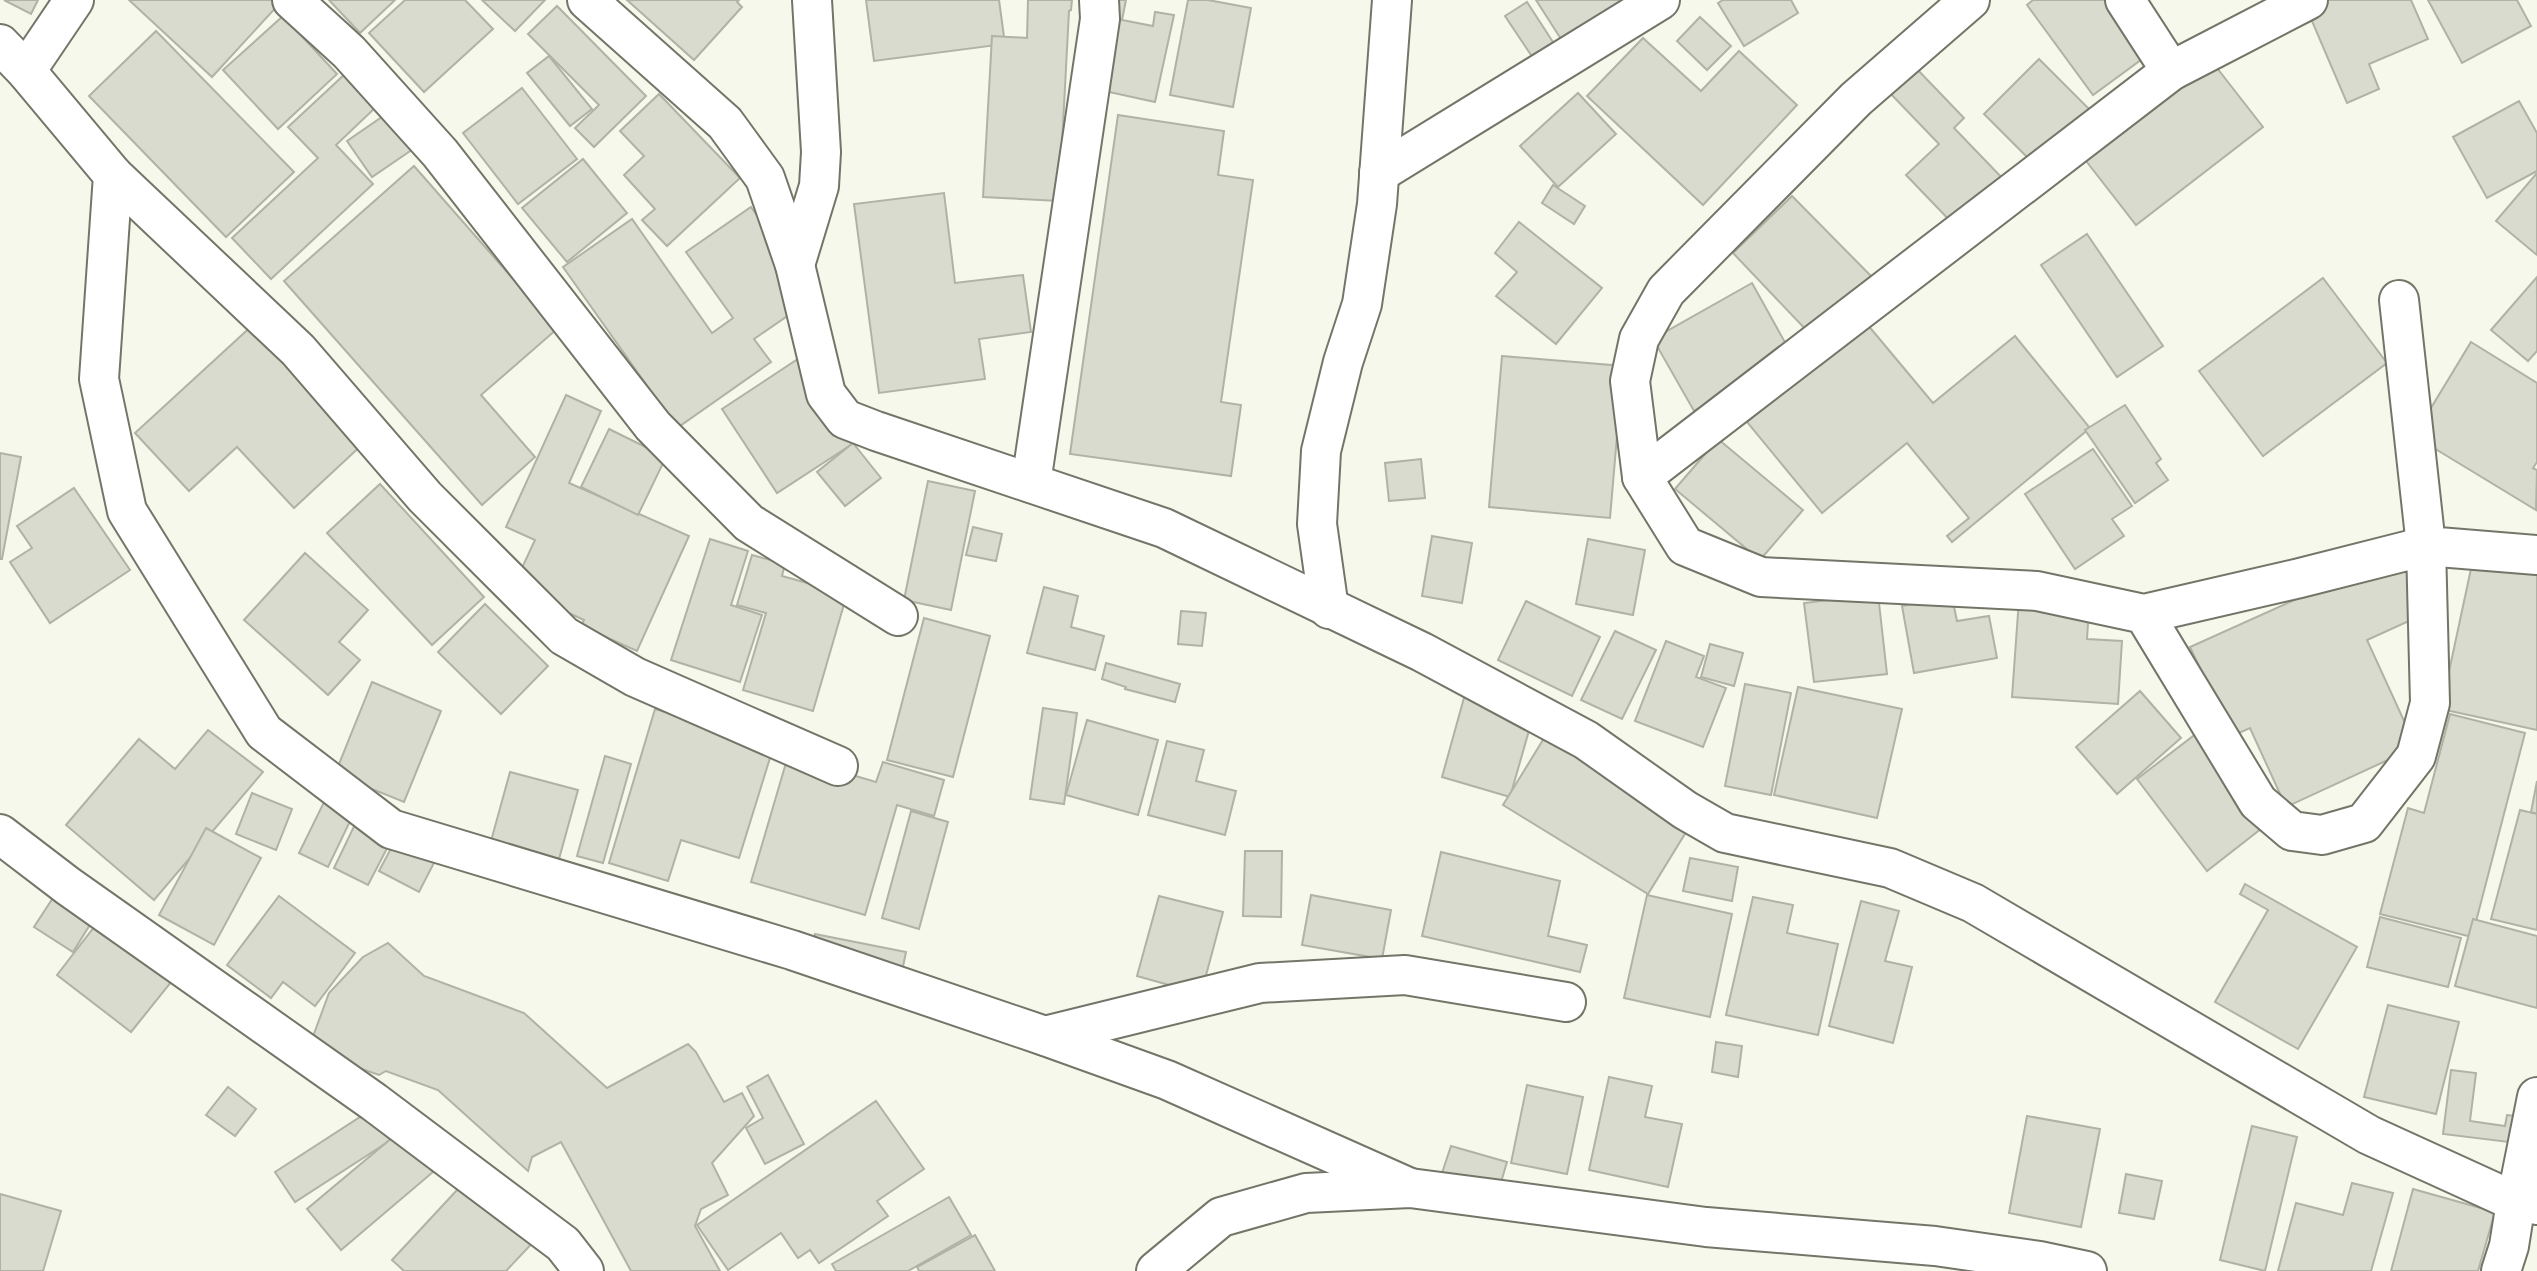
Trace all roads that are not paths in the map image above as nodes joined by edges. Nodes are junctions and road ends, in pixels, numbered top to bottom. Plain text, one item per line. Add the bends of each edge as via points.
1 (74, 0) edge
2 (292, 0) edge
3 (587, 0) edge
4 (812, 0) edge
5 (1099, 0) edge
6 (1392, 0) edge
7 (1660, 0) edge
8 (1970, 0) edge
9 (2125, 0) edge
10 (2308, 0) edge
11 (0, 44) edge
12 (26, 71) junction
13 (2171, 71) junction
14 (1379, 173) junction
15 (113, 176) junction
16 (795, 265) junction
17 (2399, 300) dead end
18 (1642, 477) junction
19 (1031, 483) junction
20 (2426, 546) junction
21 (2537, 555) edge
22 (1329, 609) junction
23 (2144, 614) junction
24 (898, 616) dead end
25 (838, 766) dead end
26 (0, 834) edge
27 (1566, 1002) dead end
28 (1045, 1036) junction
29 (2537, 1097) edge
30 (1410, 1188) junction
31 (2526, 1204) edge
32 (584, 1271) edge
33 (1156, 1271) edge
34 (2087, 1271) edge
35 (2501, 1271) edge

1 - 12 street
2 - 24 street via 349,52 440,153 662,436 749,523
3 - 16 street via 726,123 765,178
4 - 16 street via 819,186
5 - 19 street via 1100,19
6 - 14 street
7 - 14 street
8 - 18 street via 1856,99 1665,291 1639,339 1630,381
9 - 13 street
10 - 13 street
11 - 12 street
12 - 15 street
13 - 18 street
14 - 22 street via 1362,304 1321,451 1317,524
15 - 25 street via 298,350 425,497 564,636 635,677
15 - 28 street via 99,379 127,511 264,732 391,829 792,950
16 - 19 street via 826,394 845,419
17 - 20 street
18 - 23 street via 1685,546 1761,577 2037,591
19 - 22 street via 1164,528
20 - 21 street
20 - 23 street
20 - 23 street via 2430,703 2416,755 2364,823 2322,835 2292,831 2258,802
22 - 31 street via 1422,652 1586,740 1685,810 1726,833 1890,868 1973,903 2369,1135
26 - 32 street via 397,1118 563,1244
27 - 28 street via 1405,975 1260,983
28 - 30 street via 1167,1080
29 - 31 street
30 - 33 street via 1306,1193 1221,1217
30 - 34 street via 1706,1227 1935,1246
31 - 35 street

